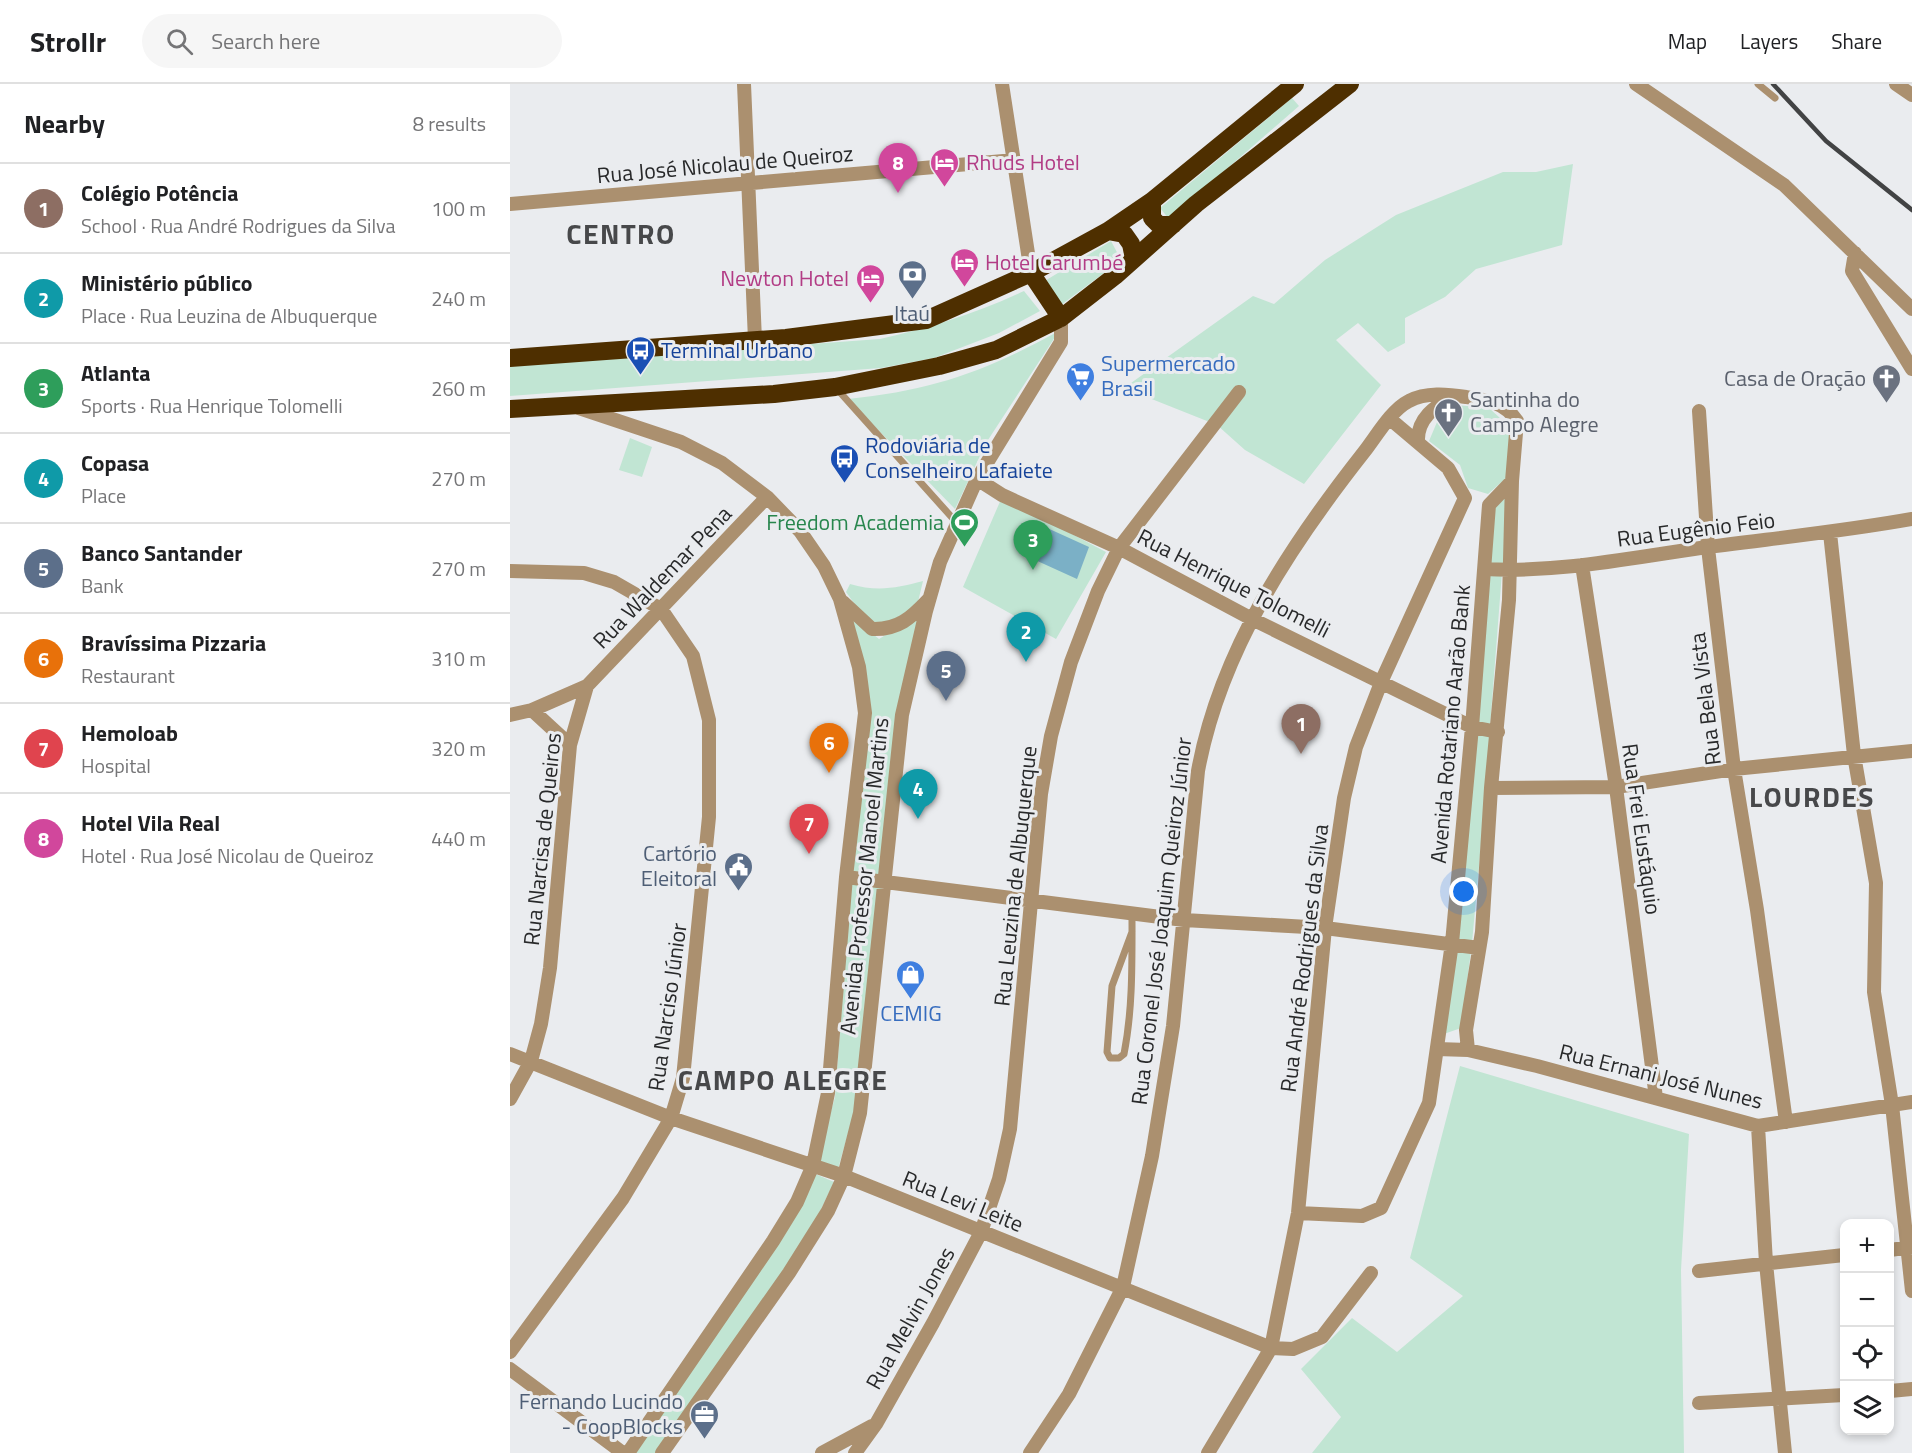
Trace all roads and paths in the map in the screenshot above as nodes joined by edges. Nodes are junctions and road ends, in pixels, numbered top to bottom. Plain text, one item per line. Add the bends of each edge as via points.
1 (744, 84) edge
2 (1002, 84) edge
3 (1294, 84) edge
4 (1305, 84) edge
5 (1332, 84) edge
6 (1350, 84) edge
7 (1636, 84) edge
8 (1758, 84) edge
9 (1896, 84) edge
10 (1912, 95) edge
11 (1775, 98) dead end
12 (1274, 102) junction
13 (1298, 122) junction
14 (1015, 160) junction
15 (750, 183) junction
16 (1152, 201) junction
17 (510, 204) edge
18 (1173, 225) junction
19 (1108, 231) junction
20 (1855, 254) junction
21 (1134, 259) junction
22 (1031, 273) junction
23 (1912, 309) edge
24 (1061, 318) junction
25 (756, 340) junction
26 (510, 358) edge
27 (1912, 369) edge
28 (836, 387) junction
29 (1239, 392) dead end
30 (1455, 395) junction
31 (563, 404) junction
32 (510, 409) edge
33 (1699, 411) dead end
34 (1390, 419) junction
35 (1418, 441) junction
36 (977, 479) junction
37 (1512, 481) junction
38 (767, 497) junction
39 (1465, 498) junction
40 (1489, 505) junction
41 (1912, 519) edge
42 (956, 522) junction
43 (1830, 533) junction
44 (1119, 548) junction
45 (1708, 548) junction
46 (1582, 565) junction
47 (1485, 569) junction
48 (1510, 570) junction
49 (510, 571) edge
50 (840, 599) junction
51 (928, 600) junction
52 (661, 609) junction
53 (1252, 619) junction
54 (1382, 680) junction
55 (587, 686) junction
56 (532, 710) junction
57 (510, 715) edge
58 (1472, 727) junction
59 (1498, 732) junction
60 (570, 745) junction
61 (1912, 751) edge
62 (1854, 754) junction
63 (1734, 769) junction
64 (1616, 787) junction
65 (1491, 788) junction
66 (846, 877) junction
67 (884, 882) junction
68 (1032, 902) junction
69 (1132, 913) junction
70 (1184, 920) junction
71 (1325, 928) junction
72 (1132, 932) junction
73 (1452, 943) junction
74 (1479, 948) junction
75 (1437, 1049) junction
76 (1468, 1050) junction
77 (510, 1054) edge
78 (531, 1061) junction
79 (1656, 1098) junction
80 (510, 1099) edge
81 (1912, 1102) edge
82 (1892, 1105) junction
83 (671, 1118) junction
84 (1786, 1122) junction
85 (1758, 1126) junction
86 (813, 1165) junction
87 (844, 1176) junction
88 (1298, 1213) junction
89 (981, 1232) junction
90 (1910, 1248) edge
91 (1894, 1250) edge
92 (1840, 1256) edge
93 (1766, 1263) junction
94 (1699, 1271) dead end
95 (1371, 1273) dead end
96 (1124, 1287) junction
97 (1912, 1291) edge
98 (1271, 1348) junction
99 (510, 1352) edge
100 (510, 1369) edge
101 (1912, 1389) edge
102 (1894, 1391) edge
103 (1840, 1395) edge
104 (1780, 1400) junction
105 (1699, 1403) dead end
106 (876, 1424) junction
107 (623, 1453) edge
108 (628, 1453) edge
109 (662, 1453) edge
110 (822, 1453) edge
111 (855, 1453) edge
112 (1030, 1453) edge
113 (1208, 1453) edge
114 (1785, 1453) edge

1 - 15 street
2 - 14 street
3 - 12 highway
4 - 12 highway
5 - 13 highway
6 - 13 highway
7 - 20 street via 1784,185
8 - 11 lane
9 - 10 street
12 - 16 highway
13 - 18 highway
14 - 15 street, Rua José Nicolau de Queiroz
14 - 22 street
15 - 17 street, Rua José Nicolau de Queiroz
15 - 25 street
16 - 18 highway via 1152,218 1159,225
16 - 19 highway
18 - 21 highway
19 - 21 highway via 1124,234
19 - 22 highway
20 - 23 street
20 - 27 street via 1852,271
21 - 24 highway
22 - 24 highway
22 - 25 highway via 926,320
24 - 28 highway via 996,350
24 - 36 street, Avenida Professor Manoel Martins via 1060,342 1054,357
25 - 26 highway
28 - 31 highway via 774,394
28 - 42 lane
29 - 44 street, Rua Leuzina de Albuquerque
30 - 34 street, Rua Coronel José Joaquim Queiroz Júnior via 1430,394 1407,402
30 - 35 street via 1435,406 1424,419 1417,429
30 - 37 street, Avenida Rotariano Aarão Bank via 1491,401 1509,409 1517,421
31 - 32 highway
31 - 38 street, Avenida Professor Manoel Martins via 681,442 722,463
33 - 45 street, Rua Bela Vista
34 - 35 street
34 - 53 street, Rua Coronel José Joaquim Queiroz Júnior via 1315,514
35 - 39 street via 1448,468
36 - 42 street, Avenida Professor Manoel Martins
36 - 44 street, Rua Henrique Tolomelli via 1002,495
37 - 40 street
37 - 48 street, Avenida Rotariano Aarão Bank
38 - 50 street, Avenida Professor Manoel Martins via 800,531
38 - 52 street, Rua Waldemar Pena
39 - 40 street
39 - 54 street, Rua André Rodrigues da Silva
40 - 47 street, Avenida Rotariano Aarão Bank
41 - 43 street, Rua Eugênio Feio
42 - 51 street, Avenida Professor Manoel Martins
43 - 45 street, Rua Eugênio Feio
43 - 62 street
44 - 53 street, Rua Henrique Tolomelli
44 - 68 street, Rua Leuzina de Albuquerque via 1071,662 1051,736 1041,794
45 - 46 street, Rua Eugênio Feio
45 - 63 street, Rua Bela Vista
46 - 48 street, Rua Eugênio Feio
46 - 64 street, Rua Frei Eustáquio
47 - 48 street, Rua Eugênio Feio
47 - 58 street, Avenida Rotariano Aarão Bank
48 - 59 street, Avenida Rotariano Aarão Bank
49 - 52 street, Rua Narciso Júnior via 584,573 614,582
50 - 51 street via 872,629 885,630 897,627
50 - 66 street, Avenida Professor Manoel Martins via 859,667 865,713
51 - 67 street, Avenida Professor Manoel Martins via 902,715
52 - 55 street, Rua Waldemar Pena
52 - 83 street, Rua Narciso Júnior via 693,656 709,720 709,818 690,1022 683,1078
53 - 54 street, Rua Henrique Tolomelli
53 - 70 street, Rua Coronel José Joaquim Queiroz Júnior via 1206,729 1198,771
54 - 58 street, Rua Henrique Tolomelli
54 - 71 street, Rua André Rodrigues da Silva via 1356,747 1346,788
55 - 56 street
55 - 60 street, Rua Narcisa de Queiros
56 - 57 street
56 - 60 street
58 - 59 street, Rua Henrique Tolomelli
58 - 73 street, Avenida Rotariano Aarão Bank
59 - 65 street, Avenida Rotariano Aarão Bank
60 - 78 street, Rua Narcisa de Queiros via 550,968
61 - 62 street
62 - 63 street
62 - 82 street via 1876,883 1874,992
63 - 64 street
63 - 84 street, Rua Bela Vista
64 - 65 street
64 - 79 street, Rua Frei Eustáquio
65 - 74 street, Avenida Rotariano Aarão Bank
66 - 67 street
66 - 86 street, Avenida Professor Manoel Martins via 828,1093
67 - 68 street
67 - 87 street, Avenida Professor Manoel Martins via 860,1113
68 - 69 street
68 - 89 street, Rua Leuzina de Albuquerque via 1010,1129
69 - 70 street
69 - 72 lane
70 - 71 street
70 - 96 street, Rua Coronel José Joaquim Queiroz Júnior via 1173,1026 1152,1156
71 - 73 street
71 - 88 street, Rua André Rodrigues da Silva
72 - 72 lane via 1131,1020 1124,1054 1110,1058 1107,1052 1112,986
73 - 74 street
73 - 75 street, Avenida Rotariano Aarão Bank
74 - 76 street, Avenida Rotariano Aarão Bank via 1466,1030
75 - 76 street, Rua Ernani José Nunes
75 - 88 street, Avenida Rotariano Aarão Bank via 1429,1103 1381,1208 1362,1216
76 - 79 street, Rua Ernani José Nunes
77 - 78 street, Rua Levi Leite
78 - 80 street, Rua Narcisa de Queiros
78 - 83 street, Rua Levi Leite
79 - 85 street, Rua Ernani José Nunes
81 - 82 street, Rua Ernani José Nunes
82 - 84 street, Rua Ernani José Nunes
82 - 90 street
83 - 86 street, Rua Levi Leite
83 - 99 street, Rua Narciso Júnior via 622,1198
84 - 85 street, Rua Ernani José Nunes
85 - 93 street
86 - 87 street, Rua Levi Leite
86 - 108 street, Avenida Professor Manoel Martins via 797,1202 773,1241
87 - 89 street, Rua Levi Leite
87 - 109 street, Avenida Professor Manoel Martins via 828,1212 789,1273
88 - 98 street, Rua André Rodrigues da Silva
89 - 96 street, Rua Levi Leite
89 - 106 street, Rua Melvin Jones
90 - 91 street
90 - 97 street
92 - 93 street
93 - 94 street
93 - 104 street
95 - 98 street, Rua Levi Leite via 1322,1337 1293,1349
96 - 98 street, Rua Levi Leite
96 - 112 street, Rua Coronel José Joaquim Queiroz Júnior via 1069,1394
98 - 113 street, Rua André Rodrigues da Silva
100 - 107 street
101 - 102 street
103 - 104 street
104 - 105 street
104 - 114 street
106 - 110 street, Rua Melvin Jones
106 - 111 street, Rua Melvin Jones

